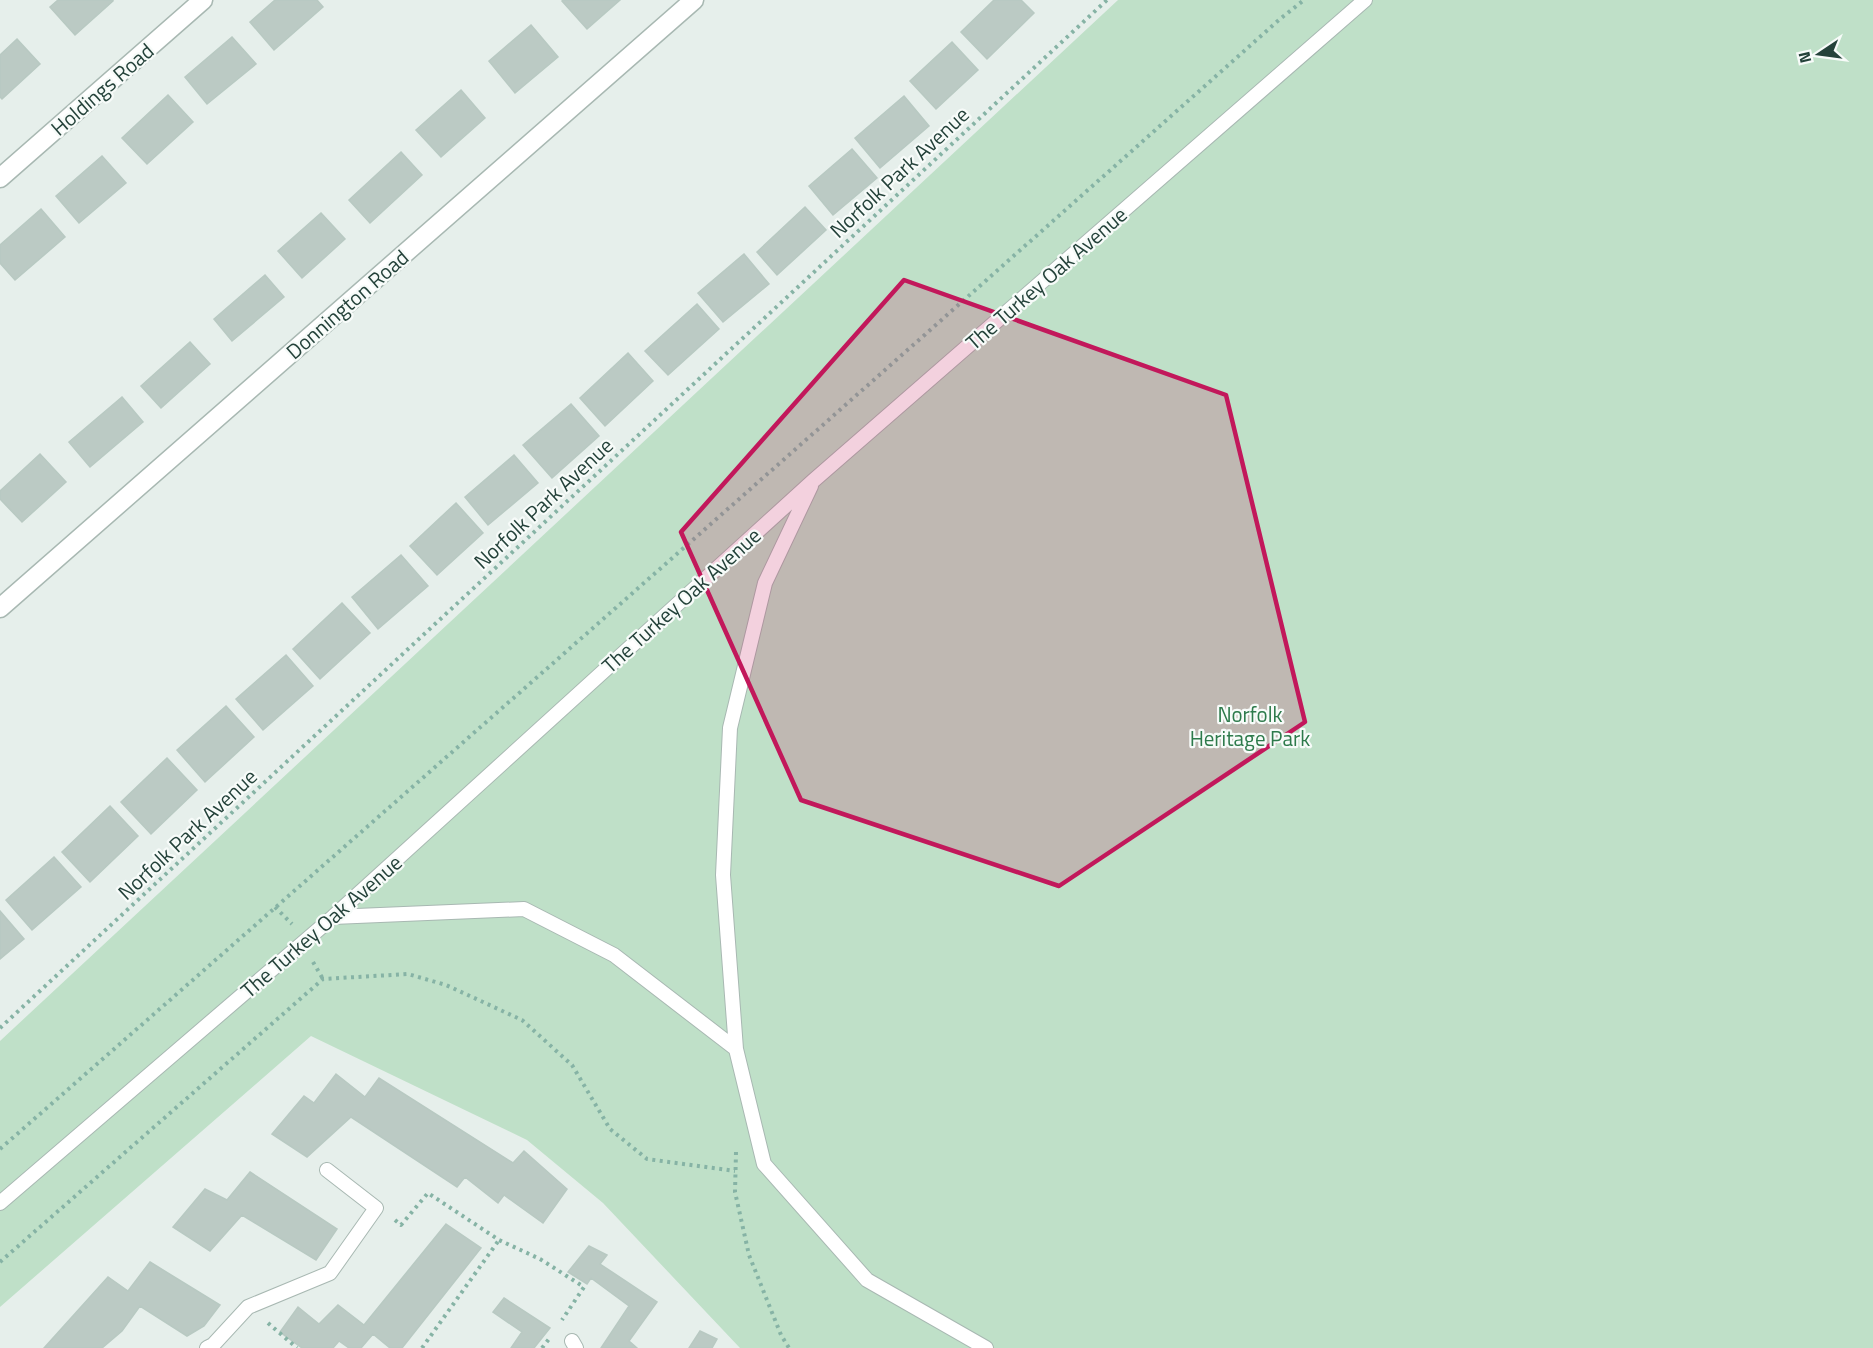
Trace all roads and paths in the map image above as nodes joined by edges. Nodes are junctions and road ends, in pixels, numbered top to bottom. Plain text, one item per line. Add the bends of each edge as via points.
1 (203, 0) edge
2 (694, 0) edge
3 (1107, 0) edge
4 (1304, 0) edge
5 (1365, 0) edge
6 (0, 178) edge
7 (813, 481) junction
8 (0, 608) edge
9 (333, 917) junction
10 (0, 1028) edge
11 (736, 1049) junction
12 (0, 1149) edge
13 (736, 1149) dead end
14 (327, 1170) dead end
15 (735, 1171) junction
16 (0, 1203) edge
17 (376, 1208) junction
18 (500, 1240) junction
19 (0, 1262) edge
20 (248, 1306) junction
21 (561, 1321) dead end
22 (555, 1330) dead end
23 (207, 1348) edge
24 (297, 1348) edge
25 (422, 1348) edge
26 (542, 1348) edge
27 (789, 1348) edge
28 (986, 1348) edge

1 - 6 street, Holdings Road
2 - 8 street, Donnington Road
3 - 10 path, Norfolk Park Avenue
4 - 12 path
5 - 7 lane, The Turkey Oak Avenue
7 - 9 lane, The Turkey Oak Avenue
7 - 11 lane via 765,583 730,728 723,875
9 - 11 lane via 524,909 614,955
9 - 16 lane, The Turkey Oak Avenue
11 - 28 lane via 764,1164 867,1280
13 - 15 path
14 - 17 lane
15 - 19 path via 647,1160 610,1129 572,1065 522,1020 447,985 408,974 323,980
15 - 27 path via 735,1192 749,1255
17 - 18 path via 401,1225 428,1192
17 - 20 lane via 330,1273
18 - 21 path via 584,1287
18 - 25 path
20 - 23 lane
20 - 24 path
22 - 26 path

